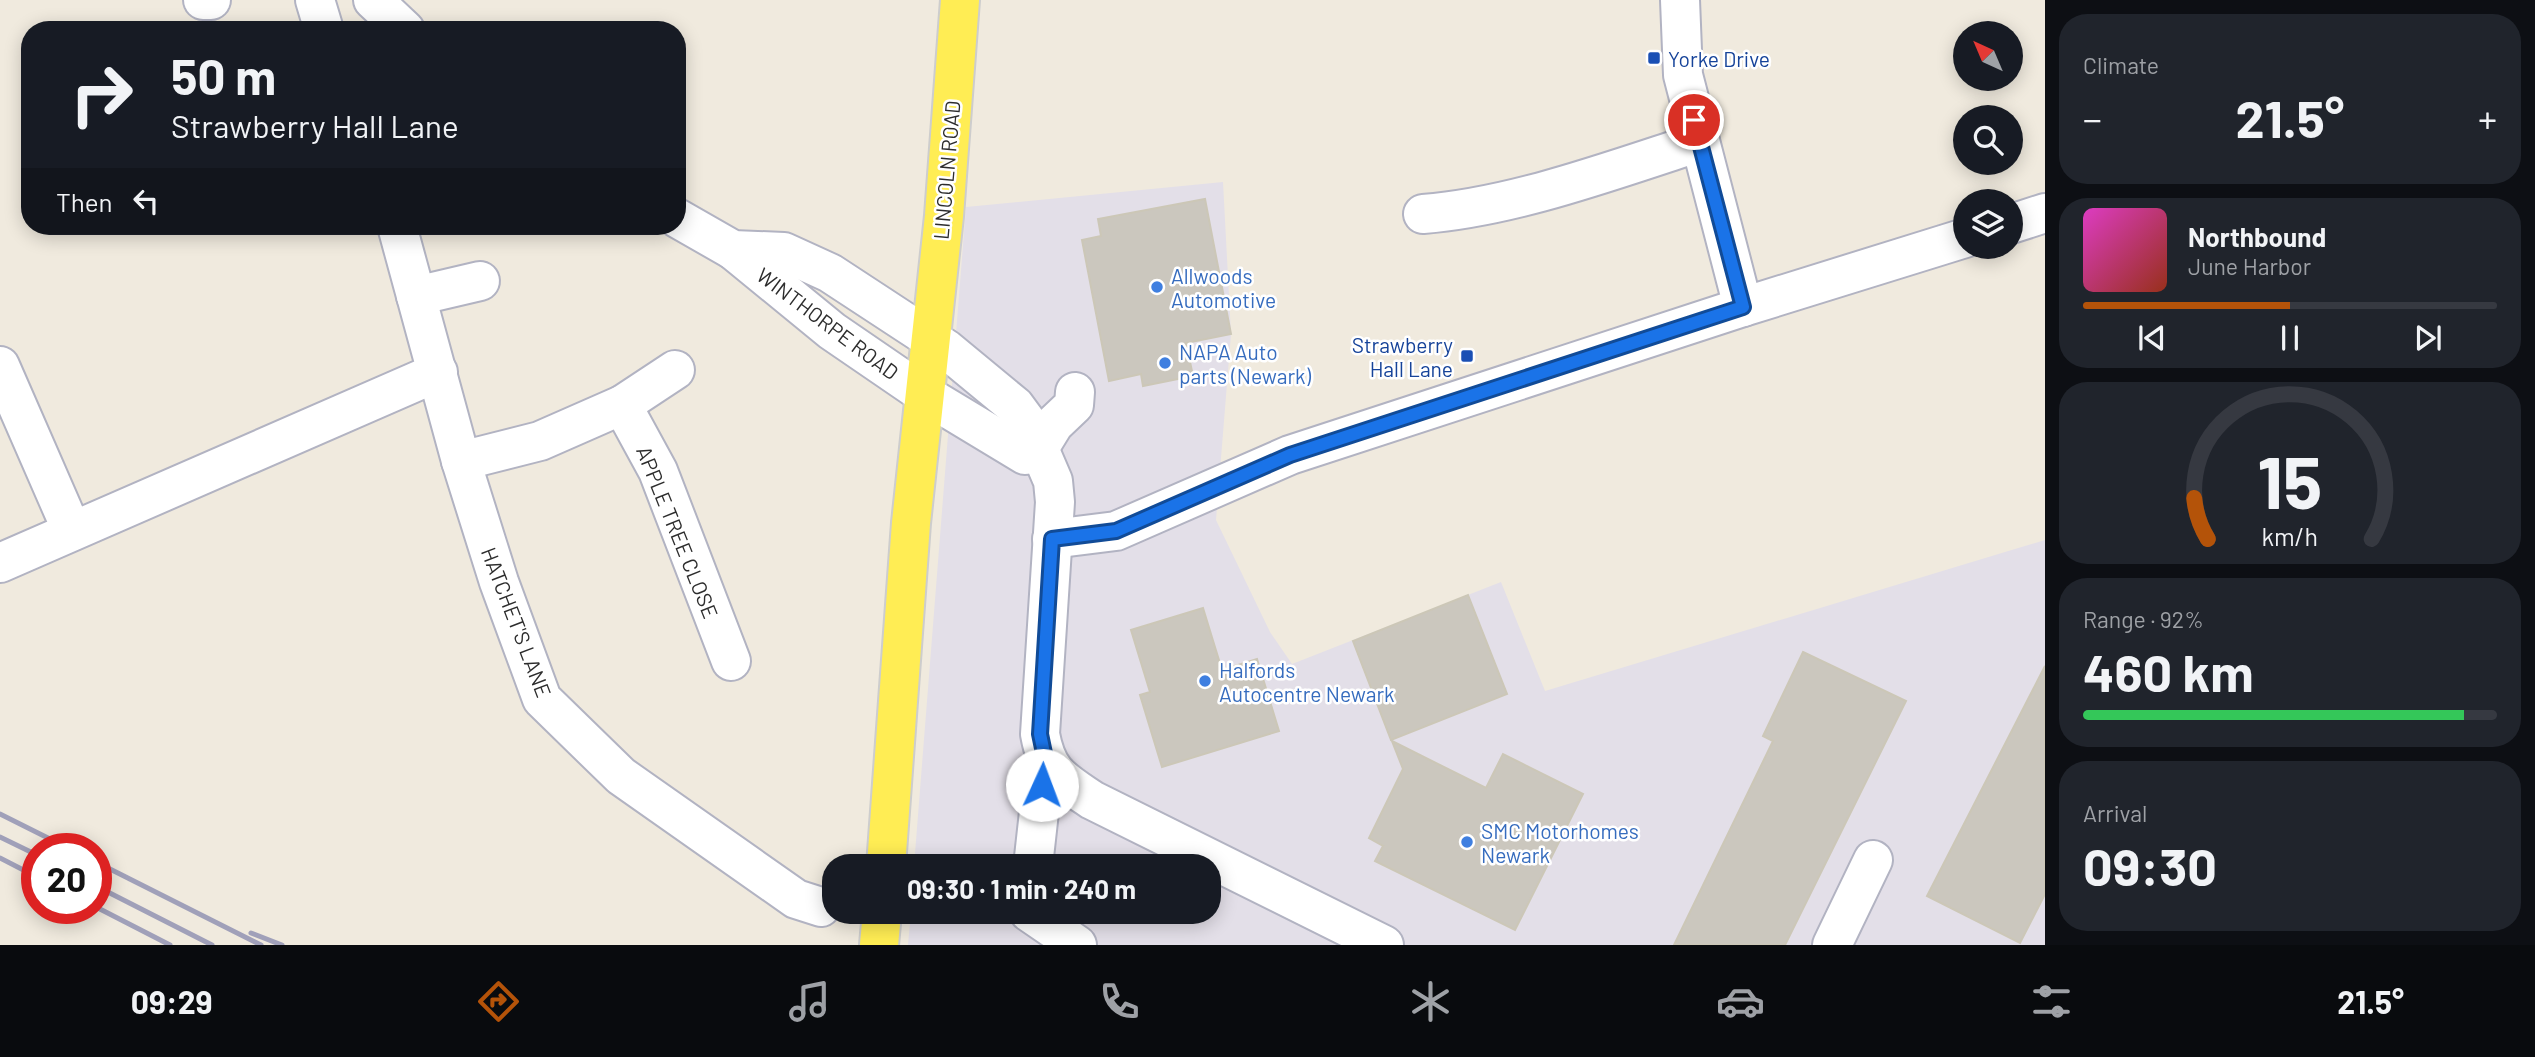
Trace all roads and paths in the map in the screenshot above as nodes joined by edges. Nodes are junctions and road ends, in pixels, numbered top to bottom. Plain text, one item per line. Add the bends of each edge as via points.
1 (203, 0) edge
2 (211, 0) edge
3 (315, 0) edge
4 (373, 0) edge
5 (960, 0) edge
6 (1680, 0) edge
7 (321, 21) edge
8 (395, 21) edge
9 (1700, 142) junction
10 (1423, 214) dead end
11 (2045, 214) edge
12 (2023, 220) edge
13 (686, 223) edge
14 (399, 235) edge
15 (1953, 242) edge
16 (733, 250) junction
17 (480, 281) dead end
18 (416, 296) junction
19 (1743, 307) junction
20 (932, 340) junction
21 (0, 366) edge
22 (675, 370) dead end
23 (438, 372) junction
24 (1076, 392) dead end
25 (924, 394) junction
26 (622, 405) junction
27 (1038, 450) junction
28 (461, 461) junction
29 (72, 531) junction
30 (1052, 539) junction
31 (0, 563) edge
32 (731, 661) dead end
33 (1045, 758) junction
34 (887, 854) edge
35 (1034, 854) edge
36 (1873, 860) dead end
37 (821, 907) dead end
38 (881, 924) edge
39 (1029, 924) edge
40 (1046, 924) edge
41 (879, 945) edge
42 (1030, 945) edge
43 (1077, 945) edge
44 (1384, 945) edge
45 (1832, 945) edge

1 - 2 street
3 - 7 street
4 - 8 street
5 - 20 main road, LINCOLN ROAD
6 - 9 street via 1683,75
9 - 10 street via 1578,181 1451,212
9 - 19 street
11 - 12 street
13 - 16 street, WINTHORPE ROAD
14 - 18 street, HATCHET'S LANE
15 - 19 street
16 - 20 street, WINTHORPE ROAD via 783,252 830,273
16 - 25 street, WINTHORPE ROAD via 832,331
17 - 18 street
18 - 23 street, HATCHET'S LANE
19 - 30 street via 1290,455 1116,531
20 - 25 main road, LINCOLN ROAD
20 - 27 street, WINTHORPE ROAD via 1015,406 1029,425
21 - 29 street
22 - 26 street
23 - 28 street, HATCHET'S LANE
23 - 29 street
24 - 27 street via 1074,405 1054,424
25 - 27 street, WINTHORPE ROAD via 1025,455
25 - 34 main road, LINCOLN ROAD
26 - 28 street via 540,441
26 - 32 street, APPLE TREE CLOSE via 658,471
27 - 30 street, WINTHORPE ROAD via 1054,481
28 - 37 street, HATCHET'S LANE via 542,699 621,776 796,899
29 - 31 street
30 - 33 street, WINTHORPE ROAD via 1040,734
33 - 35 street, WINTHORPE ROAD
33 - 44 street via 1061,778 1092,800
36 - 45 street
38 - 41 main road
39 - 42 street
40 - 43 street

